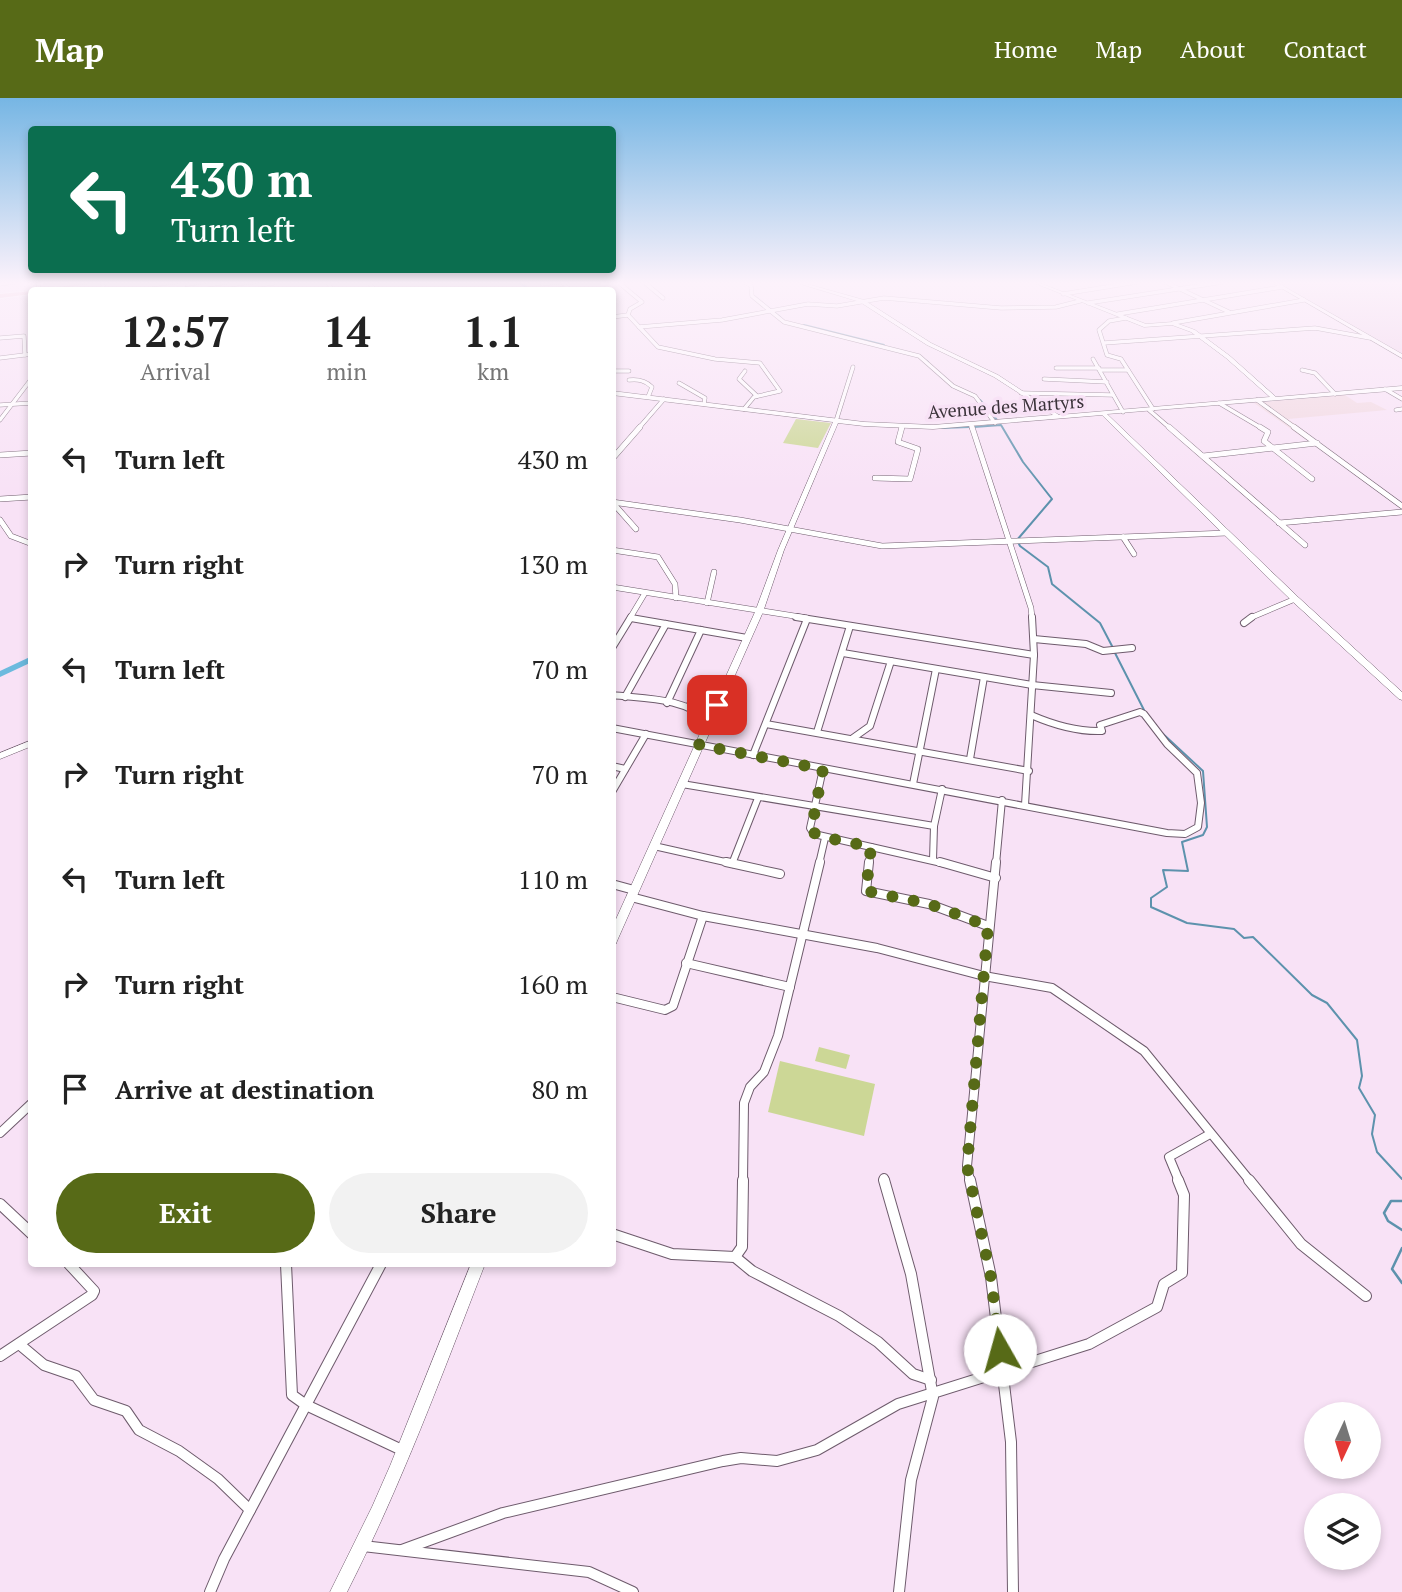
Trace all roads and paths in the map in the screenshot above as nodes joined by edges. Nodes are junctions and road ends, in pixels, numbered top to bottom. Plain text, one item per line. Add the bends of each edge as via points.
1 (25, 352) edge
2 (682, 352) edge
3 (902, 352) edge
4 (945, 352) edge
5 (1106, 352) edge
6 (1219, 352) edge
7 (25, 355) junction
8 (28, 355) edge
9 (0, 358) edge
10 (1093, 359) dead end
11 (853, 367) dead end
12 (1056, 368) dead end
13 (1099, 369) junction
14 (616, 370) edge
15 (1128, 370) junction
16 (1302, 370) dead end
17 (629, 371) dead end
18 (745, 371) dead end
19 (1044, 379) dead end
20 (629, 380) dead end
21 (28, 383) edge
22 (679, 383) dead end
23 (1107, 383) junction
24 (1402, 388) edge
25 (1385, 389) junction
26 (616, 393) edge
27 (1021, 393) junction
28 (1335, 394) junction
29 (1114, 395) junction
30 (757, 396) junction
31 (648, 397) junction
32 (664, 399) junction
33 (1275, 399) junction
34 (1402, 399) edge
35 (1257, 400) junction
36 (28, 403) edge
37 (10, 404) junction
38 (704, 404) junction
39 (1219, 404) junction
40 (0, 405) edge
41 (744, 409) junction
42 (1151, 409) junction
43 (1123, 412) junction
44 (1104, 414) junction
45 (1060, 418) junction
46 (0, 420) edge
47 (836, 421) junction
48 (995, 424) junction
49 (971, 425) junction
50 (902, 426) junction
51 (1318, 443) junction
52 (1273, 448) junction
53 (28, 452) edge
54 (616, 454) edge
55 (0, 455) edge
56 (1203, 456) junction
57 (875, 478) dead end
58 (1312, 479) dead end
59 (28, 497) edge
60 (0, 499) edge
61 (616, 503) edge
62 (1401, 504) edge
63 (616, 509) edge
64 (1402, 512) edge
65 (0, 520) edge
66 (1279, 523) junction
67 (636, 528) dead end
68 (790, 528) junction
69 (1227, 533) junction
70 (1123, 537) junction
71 (28, 542) edge
72 (1013, 543) junction
73 (1305, 545) dead end
74 (616, 551) edge
75 (1134, 554) dead end
76 (715, 572) dead end
77 (616, 588) edge
78 (645, 593) junction
79 (676, 598) junction
80 (1295, 599) junction
81 (707, 603) junction
82 (759, 612) junction
83 (631, 618) junction
84 (807, 619) junction
85 (1244, 623) dead end
86 (666, 624) junction
87 (850, 626) junction
88 (701, 630) junction
89 (747, 638) junction
90 (1034, 639) junction
91 (616, 642) edge
92 (1132, 648) dead end
93 (843, 653) junction
94 (1034, 655) junction
95 (891, 661) junction
96 (936, 669) junction
97 (984, 677) junction
98 (1032, 685) junction
99 (1111, 693) dead end
100 (616, 696) edge
101 (625, 697) junction
102 (1402, 697) edge
103 (667, 703) junction
104 (717, 705) junction
105 (685, 707) junction
106 (1031, 715) junction
107 (709, 722) junction
108 (766, 724) junction
109 (616, 729) edge
110 (817, 733) junction
111 (646, 734) junction
112 (853, 738) junction
113 (28, 745) edge
114 (699, 745) junction
115 (920, 750) junction
116 (753, 755) junction
117 (0, 756) edge
118 (970, 759) junction
119 (616, 767) edge
120 (625, 769) junction
121 (823, 769) junction
122 (1029, 771) junction
123 (681, 784) junction
124 (913, 784) junction
125 (616, 785) edge
126 (943, 789) junction
127 (758, 798) junction
128 (1002, 800) junction
129 (1025, 805) junction
130 (817, 806) junction
131 (934, 826) junction
132 (825, 838) junction
133 (654, 846) junction
134 (871, 847) junction
135 (933, 860) junction
136 (732, 864) junction
137 (780, 874) dead end
138 (996, 878) junction
139 (616, 886) edge
140 (633, 893) junction
141 (703, 916) junction
142 (988, 926) junction
143 (616, 932) edge
144 (804, 935) junction
145 (686, 963) junction
146 (984, 975) junction
147 (790, 987) junction
148 (616, 998) edge
149 (28, 1106) edge
150 (0, 1133) edge
151 (1210, 1134) junction
152 (884, 1178) dead end
153 (0, 1204) edge
154 (28, 1230) edge
155 (616, 1236) edge
156 (735, 1257) junction
157 (72, 1267) edge
158 (286, 1267) edge
159 (380, 1267) edge
160 (477, 1267) edge
161 (1366, 1296) dead end
162 (19, 1344) junction
163 (0, 1356) edge
164 (1003, 1372) junction
165 (931, 1380) junction
166 (933, 1393) junction
167 (306, 1405) junction
168 (404, 1451) junction
169 (250, 1510) junction
170 (363, 1546) junction
171 (402, 1550) junction
172 (211, 1592) edge
173 (338, 1592) edge
174 (634, 1592) edge
175 (899, 1592) edge
176 (1013, 1592) edge

1 - 7 street
2 - 30 street via 760,363 780,390
3 - 48 street via 919,356 953,386 975,396
4 - 27 street
5 - 15 street
6 - 33 street
7 - 8 street
7 - 9 street
10 - 13 street
11 - 47 street
12 - 13 street
13 - 15 street
13 - 23 street
14 - 17 street
15 - 42 street
16 - 28 street via 1315,373
18 - 30 street via 739,379
19 - 23 street
20 - 31 street via 648,383 652,387
21 - 37 street
22 - 38 street via 701,394
23 - 29 street
24 - 25 street, Avenue des Martyrs
25 - 28 street, Avenue des Martyrs
25 - 34 street
26 - 31 street, Avenue des Martyrs
27 - 29 street
27 - 45 street
28 - 33 street, Avenue des Martyrs
29 - 43 street
30 - 41 street
31 - 32 street, Avenue des Martyrs
32 - 38 street, Avenue des Martyrs
32 - 54 street
33 - 35 street, Avenue des Martyrs
35 - 39 street, Avenue des Martyrs
35 - 51 street
36 - 37 street
37 - 40 street
37 - 46 street
38 - 41 street, Avenue des Martyrs
39 - 42 street, Avenue des Martyrs
39 - 52 street via 1268,432 1264,440
41 - 47 street, Avenue des Martyrs
42 - 43 street, Avenue des Martyrs
42 - 56 street
43 - 44 street, Avenue des Martyrs
44 - 45 street, Avenue des Martyrs
44 - 69 street
45 - 48 street, Avenue des Martyrs
47 - 50 street, Avenue des Martyrs
47 - 68 street
48 - 49 street, Avenue des Martyrs
49 - 50 street, Avenue des Martyrs
49 - 72 street
50 - 57 street via 898,442 918,449 910,480
51 - 52 street
51 - 62 street
52 - 56 street
52 - 58 street
53 - 55 street
56 - 66 street
59 - 60 street
61 - 68 street
63 - 67 street
64 - 66 street
65 - 71 street via 11,536
66 - 73 street
68 - 72 street via 882,546
68 - 82 street
69 - 70 street
69 - 80 street
70 - 72 street
70 - 75 street
72 - 90 street
74 - 79 street via 658,557 675,584
76 - 81 street
77 - 78 street
78 - 79 street
78 - 83 street
79 - 81 street
80 - 85 street
80 - 102 street
81 - 82 street
82 - 84 street
82 - 89 street
83 - 86 street
83 - 91 street
84 - 87 street
84 - 108 street
86 - 88 street
86 - 101 street
87 - 93 street
87 - 94 street
88 - 89 street
88 - 103 street
89 - 104 street
90 - 92 street via 1115,651
90 - 94 street
93 - 95 street
93 - 110 street
94 - 98 street
95 - 96 street
95 - 112 street via 871,724
96 - 97 street
96 - 115 street
97 - 98 street
97 - 118 street
98 - 99 street
98 - 106 street
100 - 101 street
101 - 103 street
103 - 105 street
104 - 105 street
104 - 107 street
105 - 107 street via 702,713
106 - 122 street
106 - 129 street via 1061,727 1102,731 1100,725 1106,722 1142,712 1197,773 1199,824 1180,835
107 - 114 street
108 - 110 street
108 - 116 street
109 - 111 street
110 - 112 street
111 - 114 street
111 - 120 street
112 - 115 street
113 - 117 street
114 - 116 street
114 - 123 street
115 - 118 street
115 - 124 street
116 - 121 street
118 - 122 street
119 - 120 street
120 - 125 street
121 - 124 street
121 - 130 street
122 - 129 street
123 - 127 street
123 - 133 street
124 - 126 street
126 - 128 street
126 - 131 street
127 - 130 street
127 - 136 street
128 - 129 street
128 - 138 street
130 - 131 street
130 - 132 street via 810,828
131 - 135 street
132 - 134 street
132 - 144 street
133 - 136 street
133 - 140 street
134 - 135 street
134 - 142 street via 866,891 929,904
135 - 138 street
136 - 137 street
138 - 142 street
139 - 140 street
140 - 141 street
140 - 143 street
141 - 144 street
141 - 145 street
142 - 146 street
144 - 146 street
144 - 147 street
145 - 147 street
145 - 148 street via 669,1009
146 - 151 street via 1048,985 1142,1048
146 - 164 street via 967,1166 991,1278
147 - 156 street via 764,1072 750,1087 744,1103 742,1247
149 - 150 street
151 - 161 street via 1301,1244
151 - 164 street via 1169,1157 1184,1191 1184,1268 1164,1284 1157,1307 1088,1344
152 - 165 street via 911,1274
153 - 154 street
155 - 156 street via 652,1252 694,1259
156 - 165 street via 838,1316 878,1342 913,1374
157 - 162 street via 88,1281 93,1293
158 - 167 street via 292,1395
159 - 167 street
160 - 168 street
162 - 163 street
162 - 169 street via 26,1354 76,1376 94,1400 126,1410 139,1430 180,1451
164 - 166 street
164 - 176 street via 1011,1442
165 - 166 street
166 - 171 street via 898,1404 817,1450 778,1461 723,1461 585,1491 503,1513
166 - 175 street via 911,1480
167 - 168 street
167 - 169 street
168 - 170 street
169 - 172 street
170 - 171 street
170 - 173 street
171 - 174 street via 589,1572

